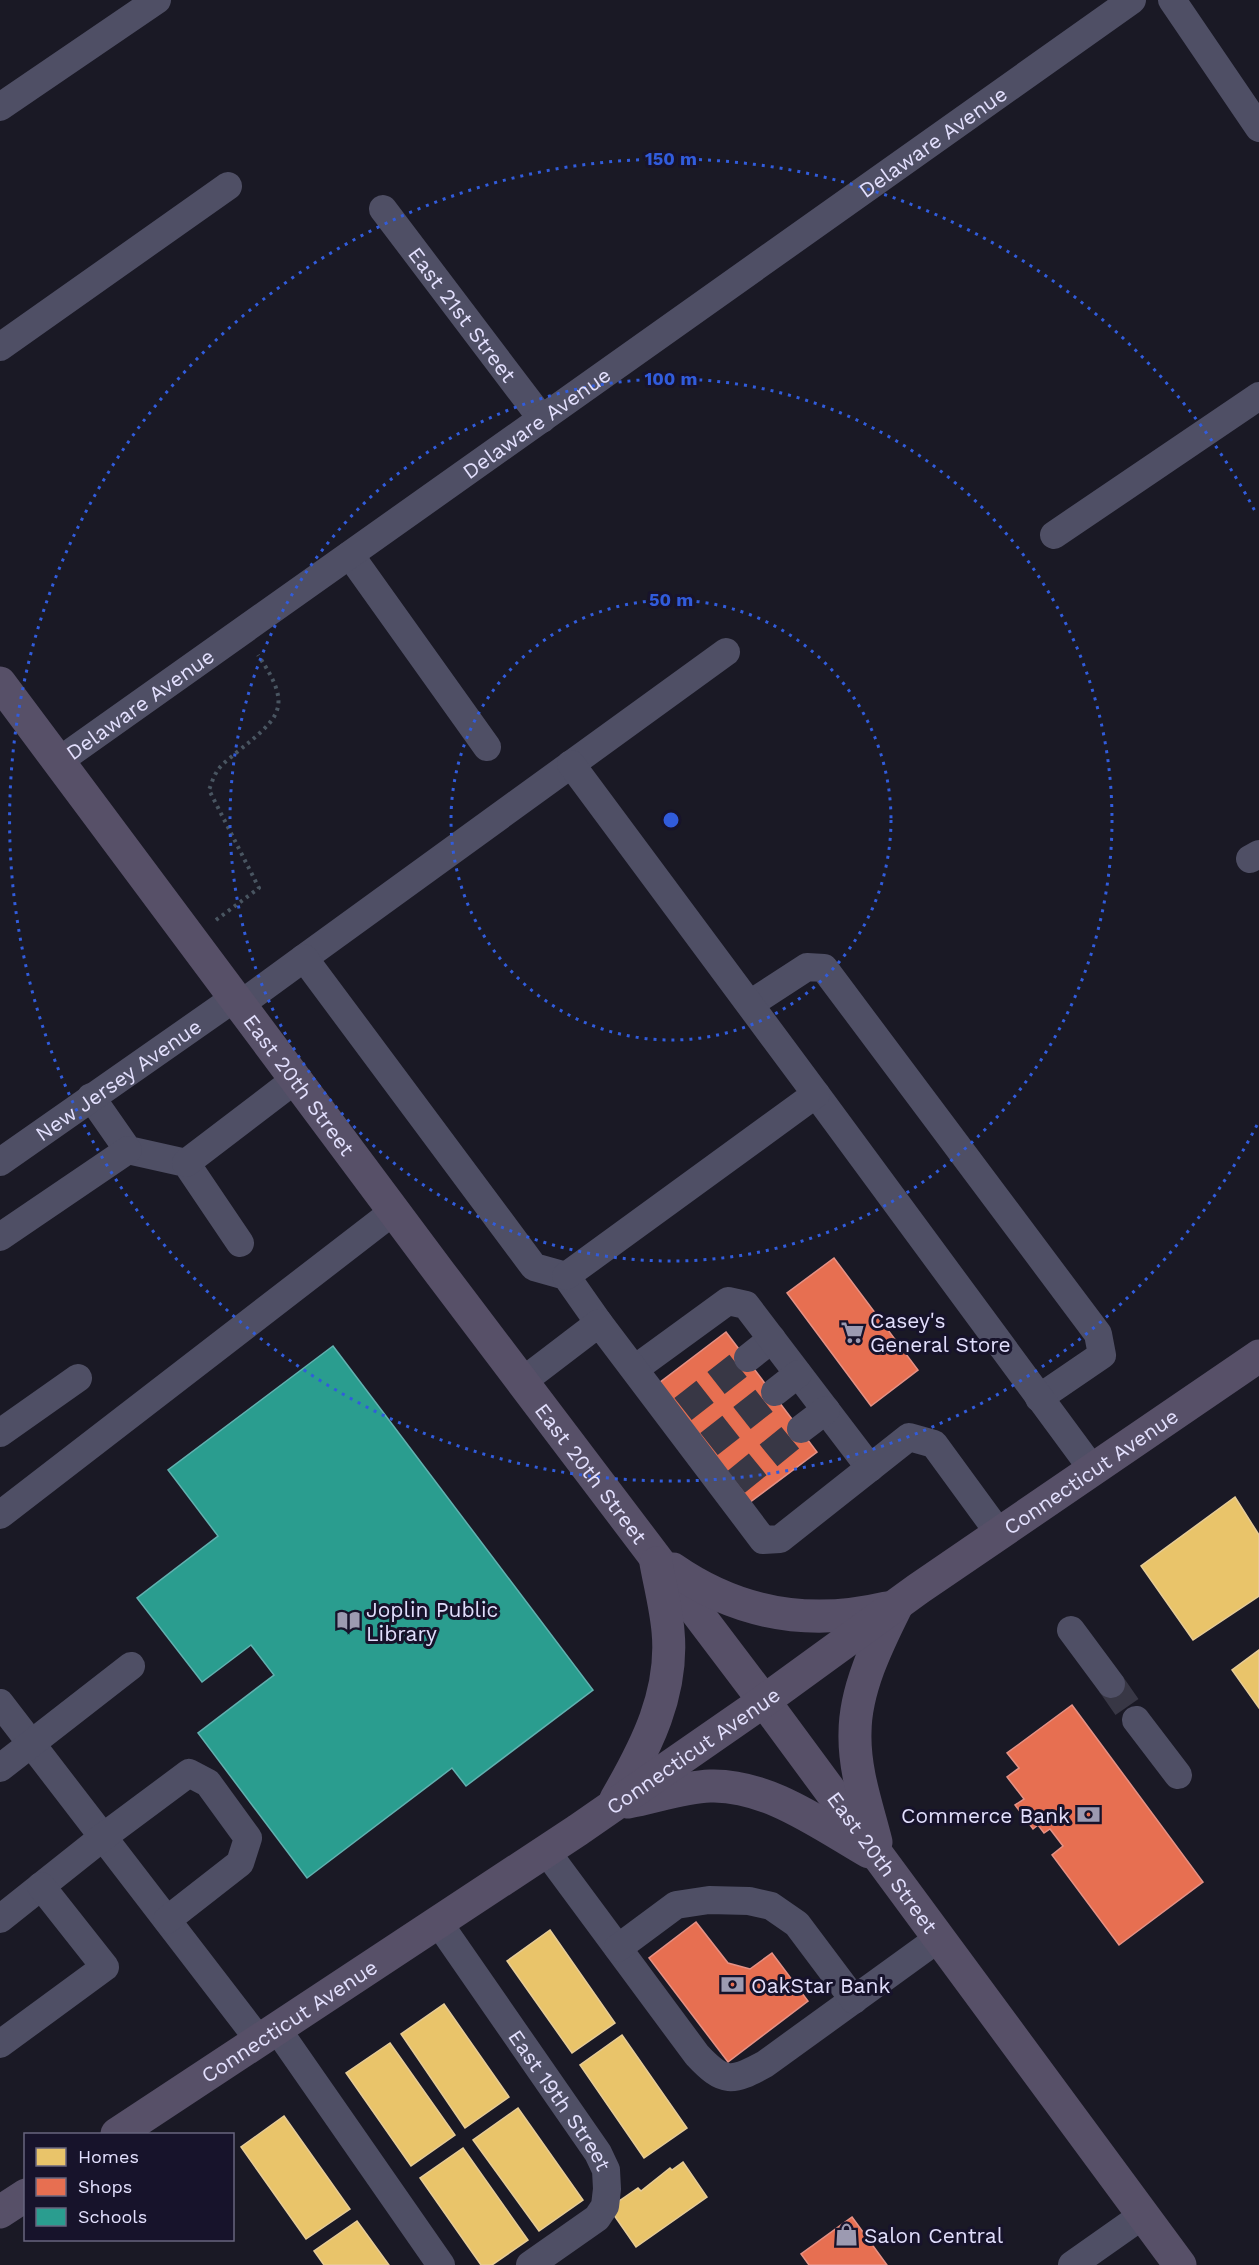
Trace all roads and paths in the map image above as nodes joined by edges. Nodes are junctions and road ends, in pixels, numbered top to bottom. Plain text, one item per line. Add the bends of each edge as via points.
1 (157, 0) edge
2 (1132, 0) edge
3 (1172, 0) edge
4 (0, 107) edge
5 (1259, 128) edge
6 (228, 186) dead end
7 (383, 209) dead end
8 (0, 347) edge
9 (1259, 396) edge
10 (542, 419) junction
11 (1054, 535) dead end
12 (350, 555) junction
13 (242, 632) junction
14 (726, 652) dead end
15 (0, 683) edge
16 (487, 747) dead end
17 (59, 761) junction
18 (571, 765) junction
19 (192, 938) junction
20 (304, 958) junction
21 (238, 1000) junction
22 (750, 1005) junction
23 (296, 1079) junction
24 (816, 1094) junction
25 (91, 1097) junction
26 (128, 1150) junction
27 (0, 1162) edge
28 (186, 1163) junction
29 (394, 1211) junction
30 (0, 1237) edge
31 (240, 1243) dead end
32 (566, 1276) junction
33 (599, 1323) junction
34 (772, 1339) junction
35 (1259, 1356) edge
36 (748, 1358) tunnel mouth
37 (636, 1368) junction
38 (798, 1374) junction
39 (78, 1378) dead end
40 (522, 1381) junction
41 (775, 1392) tunnel mouth
42 (1038, 1398) junction
43 (826, 1410) junction
44 (801, 1429) tunnel mouth
45 (0, 1432) edge
46 (870, 1468) junction
47 (1093, 1470) junction
48 (0, 1515) edge
49 (999, 1533) junction
50 (654, 1556) junction
51 (897, 1605) junction
52 (1071, 1630) dead end
53 (131, 1666) dead end
54 (1111, 1684) tunnel mouth
55 (764, 1701) junction
56 (0, 1703) edge
57 (1136, 1720) tunnel mouth
58 (31, 1743) junction
59 (0, 1768) edge
60 (1178, 1775) dead end
61 (612, 1806) junction
62 (103, 1837) junction
63 (546, 1851) junction
64 (881, 1859) junction
65 (41, 1886) junction
66 (0, 1919) edge
67 (167, 1920) junction
68 (438, 1922) junction
69 (939, 1938) junction
70 (618, 1948) junction
71 (854, 2000) junction
72 (268, 2034) junction
73 (0, 2044) edge
74 (119, 2133) edge
75 (24, 2196) edge
76 (0, 2212) edge
77 (1143, 2215) junction
78 (441, 2265) edge
79 (530, 2265) edge
80 (1072, 2265) edge
81 (1180, 2265) edge

1 - 4 street
2 - 10 street, Delaware Avenue
3 - 5 street
6 - 8 street
7 - 10 street, East 21st Street
9 - 11 street
10 - 12 street, Delaware Avenue
12 - 13 street, Delaware Avenue
12 - 16 street
13 - 17 street, Delaware Avenue
13 - 19 path via 271,674 279,698 277,714 216,772 209,790 259,888
14 - 18 street, New Jersey Avenue
15 - 17 main road, East 20th Street
17 - 19 main road, East 20th Street
18 - 20 street, New Jersey Avenue
18 - 22 street
19 - 21 main road, East 20th Street
20 - 21 street, New Jersey Avenue
20 - 32 street via 534,1267
21 - 23 main road, East 20th Street
21 - 25 street, New Jersey Avenue
22 - 24 street
22 - 42 street via 807,967 824,968 1098,1334 1102,1355
23 - 28 street
23 - 29 main road, East 20th Street
24 - 32 street
24 - 42 street
25 - 26 street
25 - 27 street, New Jersey Avenue
26 - 28 street
26 - 30 street
28 - 31 street
29 - 40 main road, East 20th Street
29 - 48 street
32 - 33 street
33 - 37 street
33 - 40 street
34 - 36 street
34 - 37 street via 746,1305 728,1301
34 - 38 street
35 - 47 main road, Connecticut Avenue
37 - 46 street via 678,1413 731,1486 763,1540 780,1539
38 - 41 street
38 - 43 street
39 - 45 street
40 - 50 main road, East 20th Street
42 - 47 street
43 - 44 street
43 - 46 street
46 - 49 street via 909,1437 934,1444
47 - 49 main road, Connecticut Avenue
49 - 51 main road, Connecticut Avenue
50 - 51 main road via 712,1593 748,1606 830,1617
50 - 55 main road, East 20th Street
50 - 61 main road via 668,1630 668,1674 651,1734
51 - 55 main road, Connecticut Avenue
51 - 64 main road via 865,1679 855,1731 858,1773
52 - 54 street
53 - 58 street
55 - 61 main road, Connecticut Avenue
55 - 64 main road, East 20th Street
56 - 58 street
57 - 60 street
58 - 59 street
58 - 62 street
61 - 63 main road, Connecticut Avenue
61 - 64 main road via 710,1786 754,1793 807,1816
62 - 65 street
62 - 67 street
62 - 67 street via 189,1773 208,1783 248,1838 240,1863
63 - 68 main road, Connecticut Avenue
63 - 70 street
64 - 69 main road, East 20th Street
65 - 66 street
65 - 73 street via 105,1968
67 - 72 street
68 - 72 main road, Connecticut Avenue
68 - 79 street, East 19th Street via 606,2170 605,2206 597,2218
69 - 71 street
69 - 77 main road, East 20th Street
70 - 71 street via 676,1905 709,1900 771,1906 797,1924
70 - 71 street via 697,2055 711,2070 726,2078 765,2064
72 - 74 main road, Connecticut Avenue
72 - 78 street
75 - 76 main road
77 - 80 street
77 - 81 main road, East 20th Street

